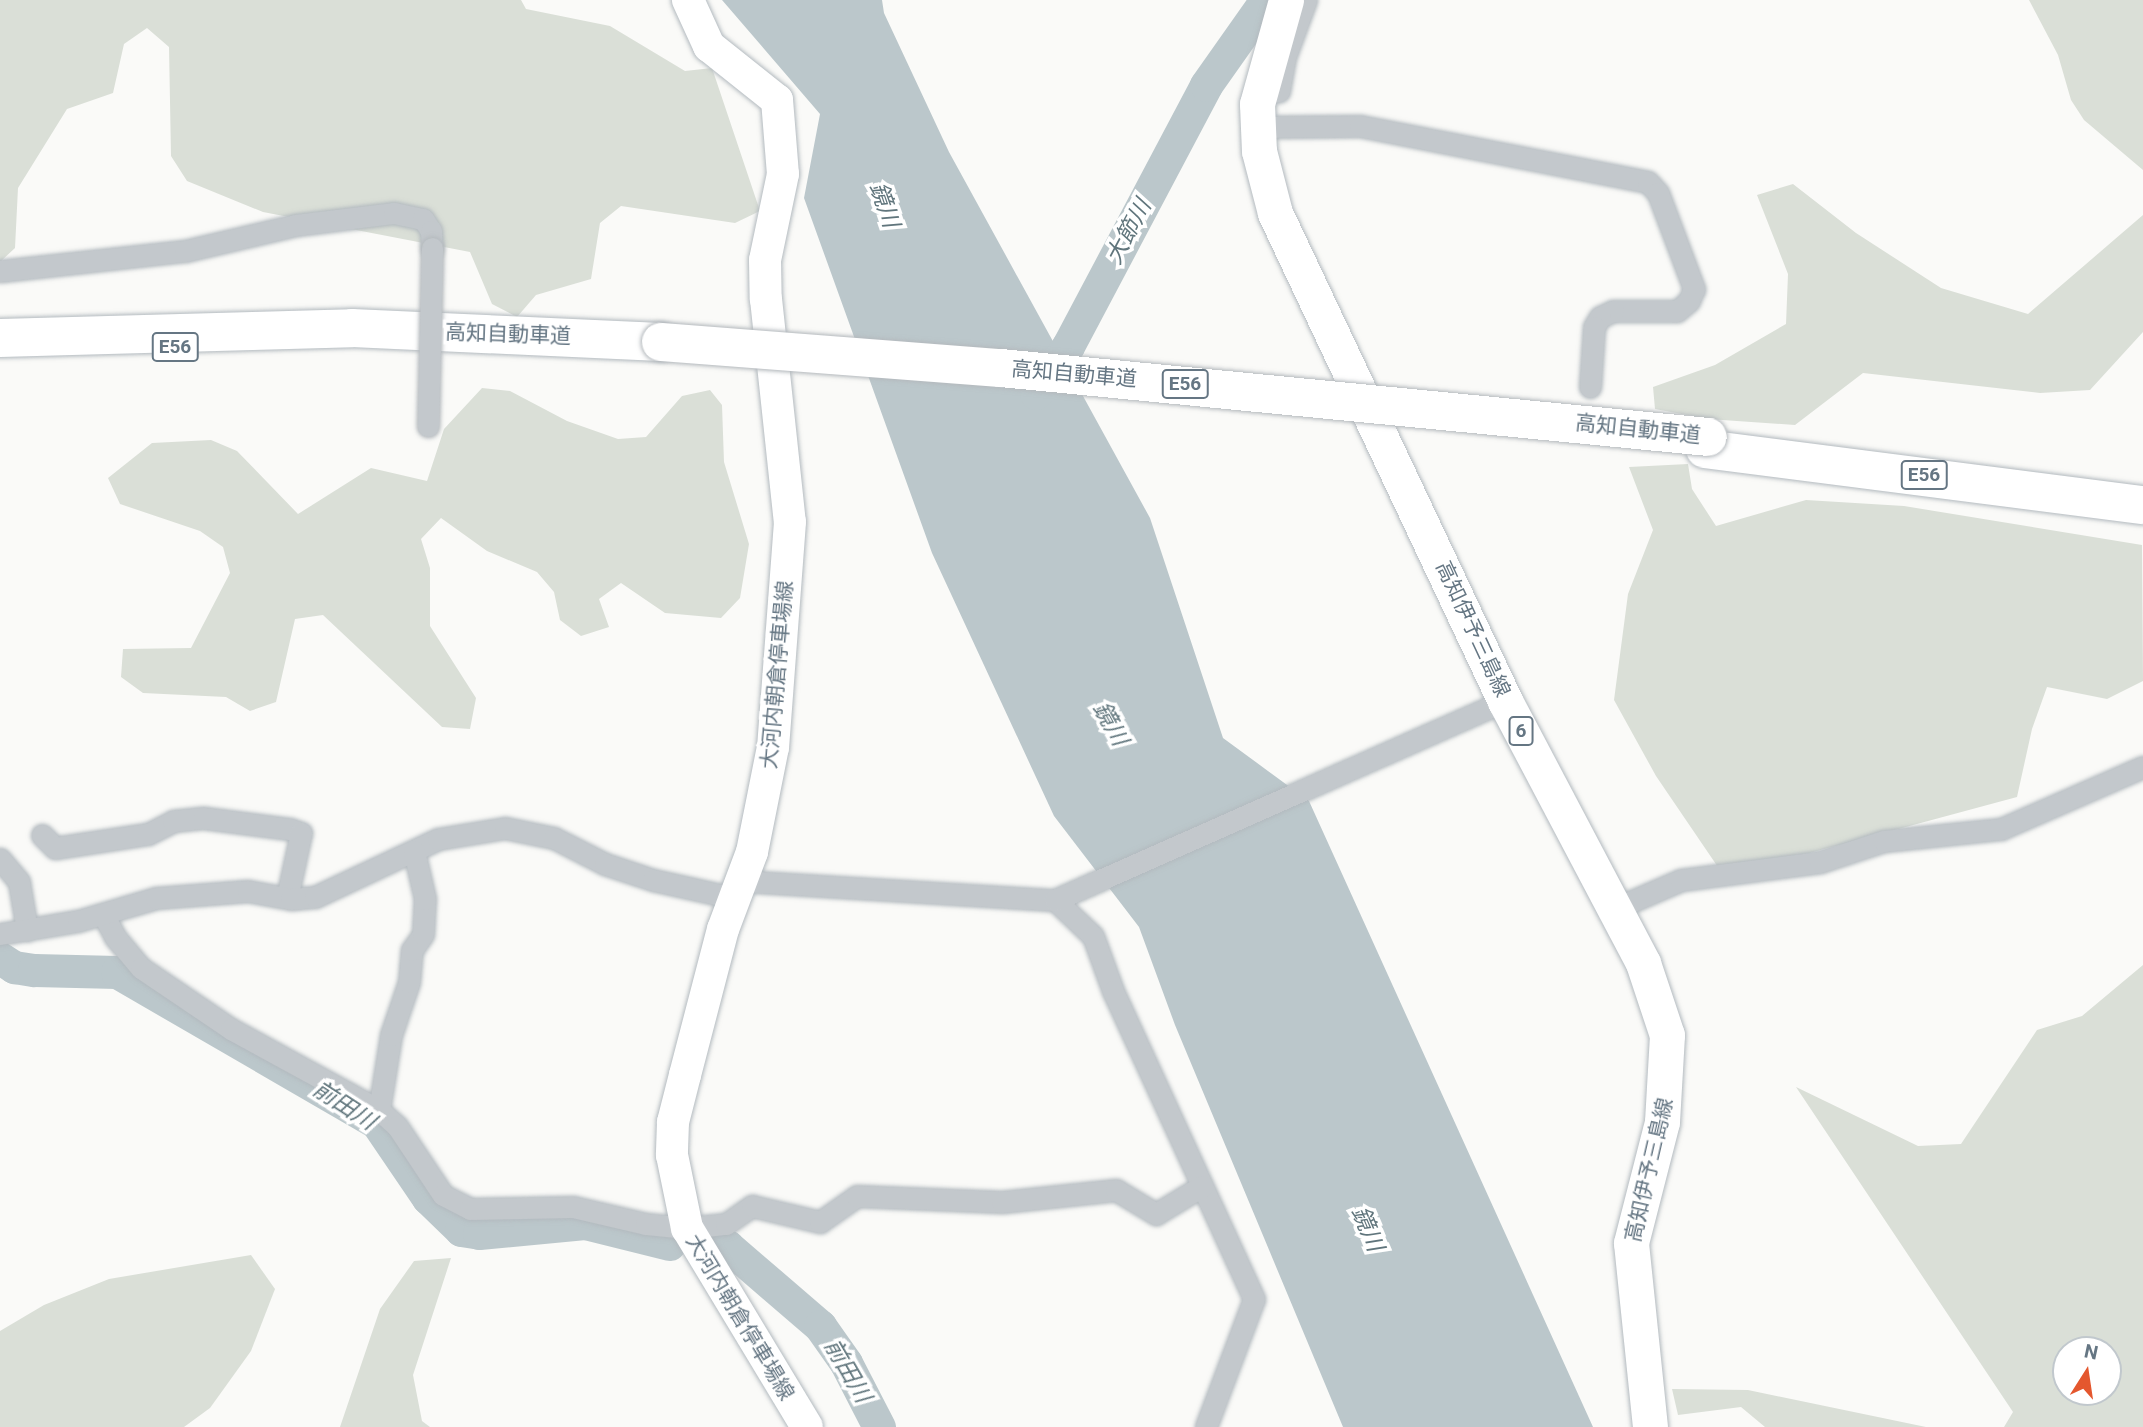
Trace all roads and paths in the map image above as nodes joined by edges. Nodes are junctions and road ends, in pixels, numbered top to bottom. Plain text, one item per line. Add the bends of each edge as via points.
1 (688, 0) edge
2 (1286, 0) edge
3 (1306, 0) edge
4 (1258, 93) junction
5 (1257, 127) junction
6 (0, 271) edge
7 (0, 338) edge
8 (661, 350) junction
9 (0, 362) edge
10 (1590, 387) dead end
11 (428, 426) dead end
12 (1707, 443) junction
13 (2143, 489) edge
14 (2143, 505) edge
15 (1505, 701) junction
16 (2143, 767) edge
17 (42, 835) dead end
18 (414, 851) junction
19 (0, 859) edge
20 (738, 889) junction
21 (1060, 896) junction
22 (287, 898) junction
23 (1614, 909) junction
24 (103, 914) junction
25 (12, 932) edge
26 (379, 1110) junction
27 (1202, 1186) junction
28 (687, 1228) junction
29 (807, 1427) edge
30 (1206, 1427) edge
31 (1650, 1427) edge

1 - 20 main road, 大河内朝倉停車場線 via 709,46 777,100 783,174 765,260 765,299 790,523 775,733 752,852
2 - 4 main road, 高知伊予三島線 / 6
3 - 4 street via 1289,44 1279,91
4 - 5 main road, 高知伊予三島線 / 6
5 - 10 street via 1360,126 1648,182 1658,193 1694,289 1677,312 1613,311 1601,317 1594,327
5 - 15 main road, 高知伊予三島線 / 6 via 1275,214
6 - 11 street, bridge via 185,251 296,225 394,213 423,219 431,231 432,248
7 - 8 highway, 高知自動車道 / E56 via 352,328
8 - 9 highway, 高知自動車道 / E56 via 169,347
8 - 12 highway, 高知自動車道 / E56, bridge via 1029,370
12 - 13 highway, 高知自動車道 / E56
12 - 14 highway, E56
15 - 21 street
15 - 23 main road, 高知伊予三島線 / 6
16 - 23 street via 2001,830 1884,841 1821,862 1681,880
17 - 22 street via 55,848 148,834 173,821 204,818 290,829 301,833
18 - 20 street via 446,837 505,828 554,838 605,864 653,880
18 - 22 street via 315,897
18 - 26 street via 425,899 423,934 412,950 409,982 391,1035
19 - 25 street via 19,882
20 - 21 street
20 - 28 main road, 大河内朝倉停車場線 via 673,1122 672,1155
21 - 27 street via 1093,936 1112,991
22 - 24 street via 248,891 156,898
23 - 31 main road, 高知伊予三島線 / 6 via 1643,963 1667,1035 1662,1122 1631,1243
24 - 25 street
24 - 26 street via 141,968 231,1029
26 - 28 street via 397,1126 443,1195 458,1206 492,1211 592,1208 646,1224
27 - 28 street via 1156,1214 1116,1191 1002,1202 857,1196 820,1222 752,1206 726,1224
27 - 30 street via 1254,1299
28 - 29 main road, 大河内朝倉停車場線

